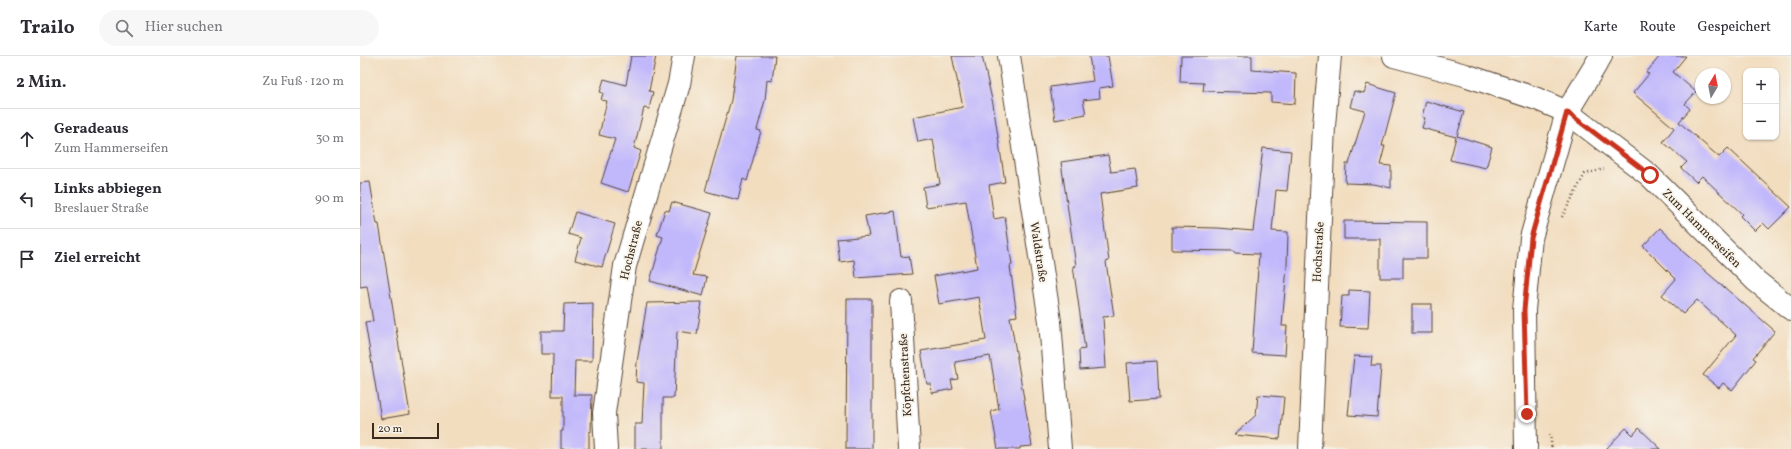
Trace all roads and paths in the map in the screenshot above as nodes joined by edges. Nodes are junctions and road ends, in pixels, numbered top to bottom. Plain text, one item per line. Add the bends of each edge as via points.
1 (684, 56) edge
2 (1009, 56) edge
3 (1330, 56) edge
4 (1394, 56) edge
5 (1601, 56) edge
6 (1567, 112) junction
7 (1606, 166) dead end
8 (1560, 221) dead end
9 (901, 301) dead end
10 (1791, 309) edge
11 (1549, 428) dead end
12 (606, 449) edge
13 (909, 449) edge
14 (1060, 449) edge
15 (1310, 449) edge
16 (1526, 449) edge
17 (1552, 449) edge

1 - 12 street, Hochstraße via 679,84 625,266 604,414
2 - 14 street, Waldstraße via 1050,321
3 - 15 street, Hochstraße via 1324,126
4 - 6 street, Zum Hammerseifen via 1465,75
5 - 6 street
6 - 10 street, Zum Hammerseifen via 1650,175 1756,281
6 - 16 street via 1531,238 1524,310
7 - 8 path via 1603,170 1585,174
9 - 13 street, Köpfchenstraße
11 - 17 path

